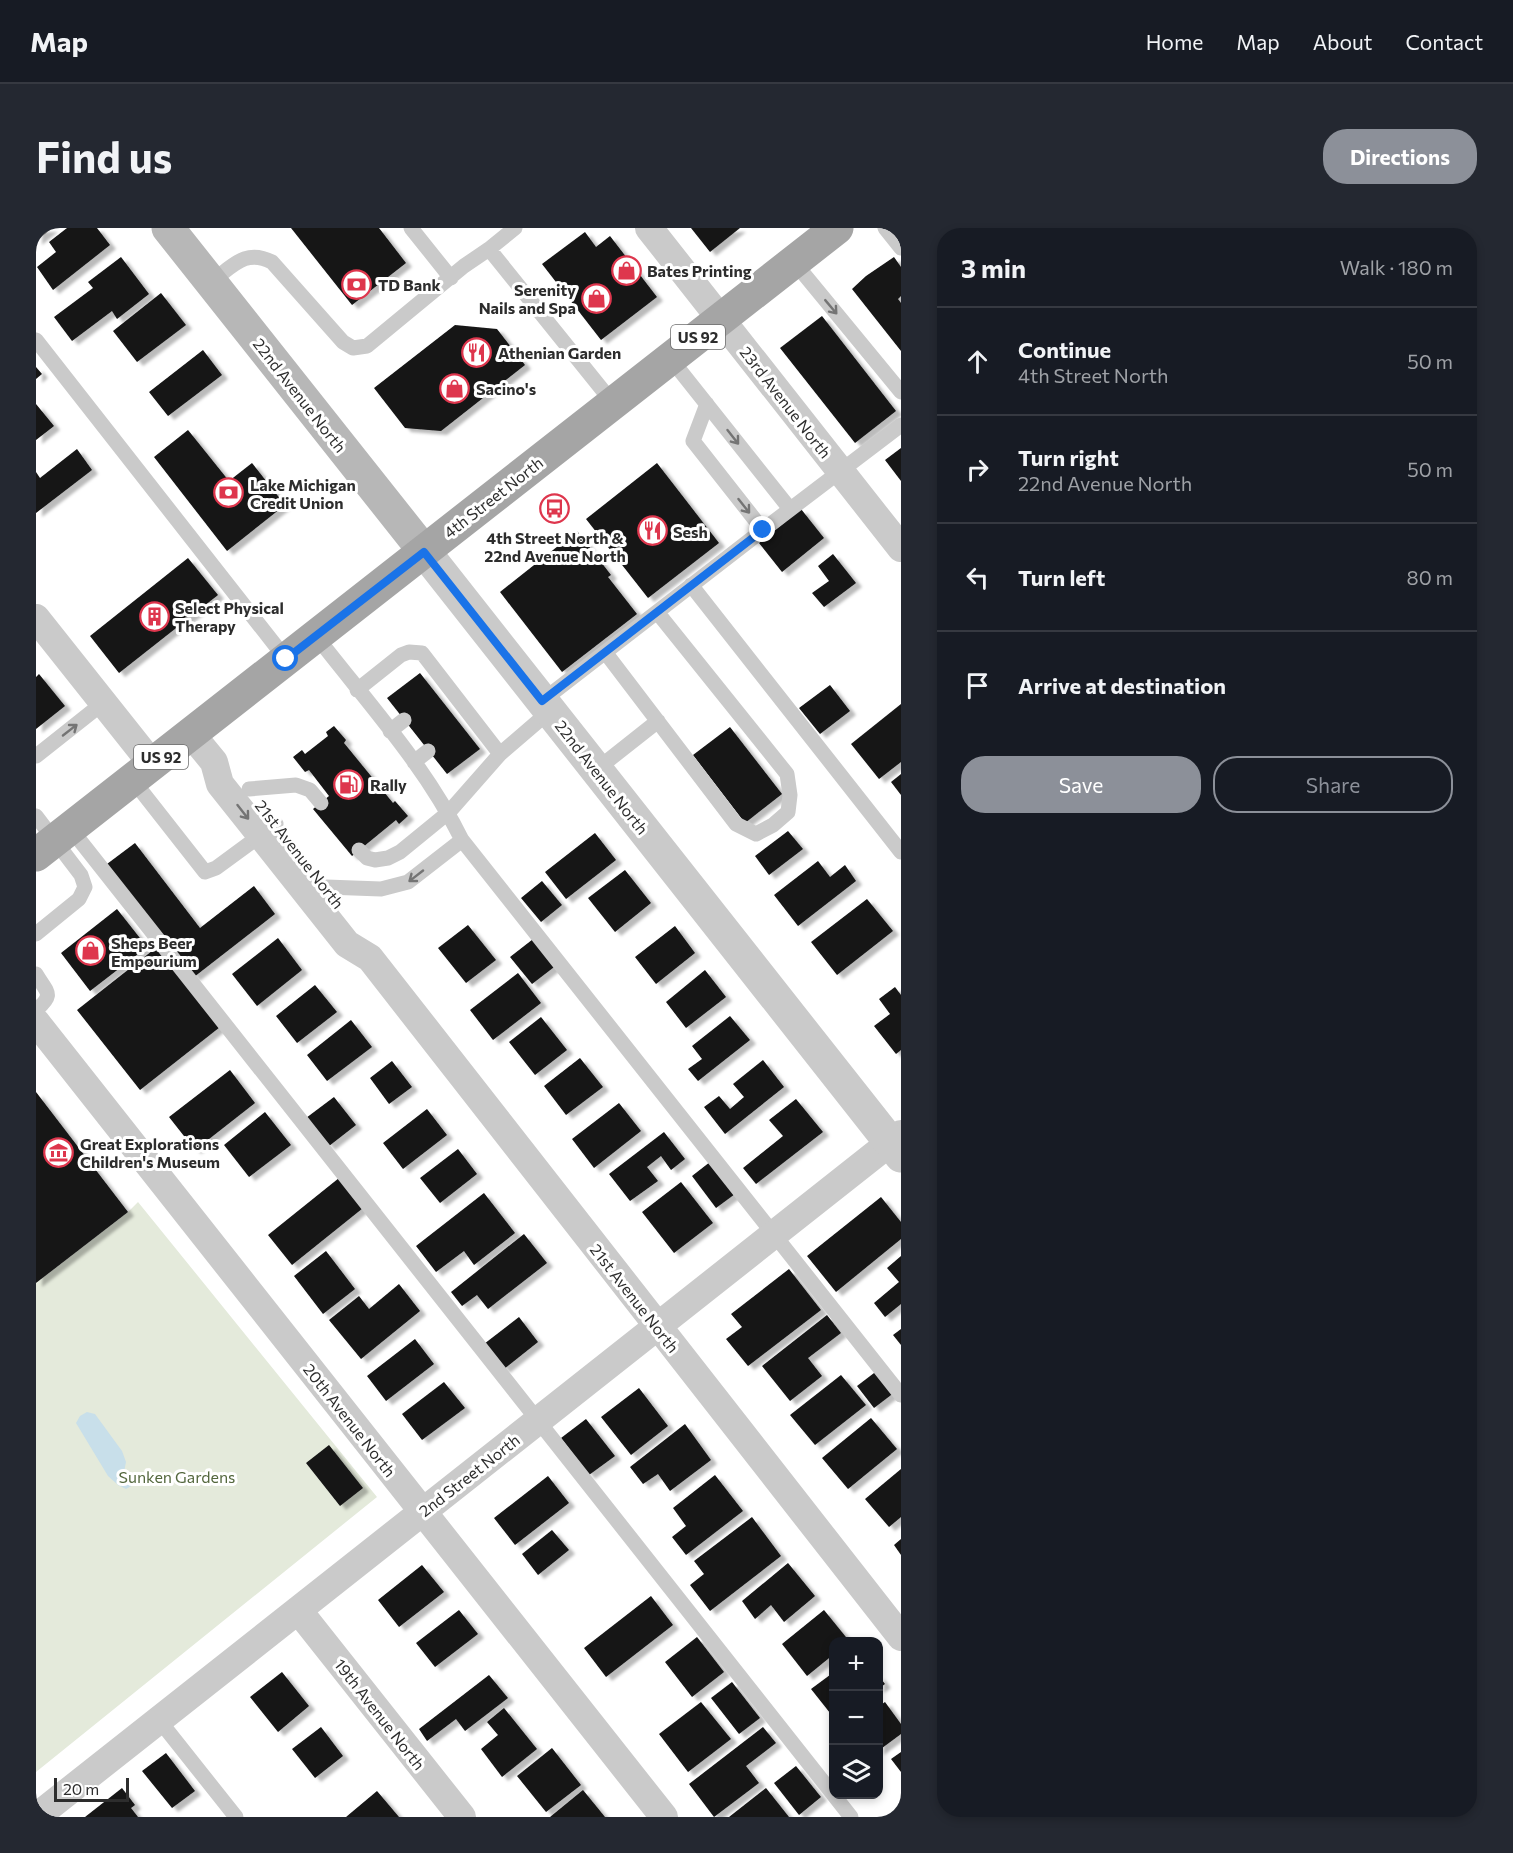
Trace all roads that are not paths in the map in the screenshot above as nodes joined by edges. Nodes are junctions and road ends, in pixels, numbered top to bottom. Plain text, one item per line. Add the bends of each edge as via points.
1 (168, 228) edge
2 (411, 228) edge
3 (515, 228) edge
4 (649, 228) edge
5 (837, 228) edge
6 (885, 228) edge
7 (901, 248) edge
8 (489, 249) junction
9 (794, 262) junction
10 (450, 278) junction
11 (211, 282) junction
12 (720, 319) junction
13 (36, 340) edge
14 (670, 358) junction
15 (901, 392) edge
16 (613, 403) junction
17 (707, 404) junction
18 (901, 425) edge
19 (840, 470) junction
20 (790, 509) junction
21 (763, 530) junction
22 (901, 548) edge
23 (424, 552) junction
24 (691, 585) junction
25 (657, 612) junction
26 (36, 618) edge
27 (316, 636) junction
28 (605, 652) junction
29 (286, 659) junction
30 (357, 690) junction
31 (104, 703) junction
32 (546, 706) junction
33 (404, 720) dead end
34 (658, 722) junction
35 (390, 731) junction
36 (191, 734) junction
37 (428, 751) dead end
38 (500, 754) junction
39 (36, 756) edge
40 (214, 762) junction
41 (414, 762) junction
42 (596, 770) junction
43 (142, 771) junction
44 (249, 789) junction
45 (321, 803) dead end
46 (448, 812) junction
47 (269, 830) junction
48 (49, 835) edge
49 (462, 840) junction
50 (359, 850) dead end
51 (901, 852) edge
52 (326, 887) junction
53 (36, 934) edge
54 (370, 958) junction
55 (36, 974) edge
56 (36, 1010) edge
57 (36, 1022) edge
58 (897, 1144) edge
59 (774, 1234) junction
60 (657, 1326) junction
61 (901, 1395) edge
62 (538, 1421) junction
63 (423, 1511) junction
64 (298, 1610) junction
65 (901, 1637) edge
66 (159, 1720) junction
67 (36, 1817) edge
68 (236, 1817) edge
69 (462, 1817) edge
70 (664, 1817) edge
71 (851, 1817) edge

1 - 11 main road, 22nd Avenue North
2 - 10 lane
3 - 8 lane
4 - 12 street, 23rd Avenue North
5 - 9 main road, 4th Street North / US 92
6 - 7 lane
8 - 10 lane
8 - 16 lane
9 - 12 main road, 4th Street North / US 92
9 -> 15 lane
10 - 11 lane via 367,346 353,348 333,332 272,262 260,256 243,258
11 - 23 main road, 22nd Avenue North
12 - 14 main road, 4th Street North / US 92
12 - 19 street, 23rd Avenue North
13 - 29 lane
14 - 16 main road, 4th Street North / US 92
14 - 17 lane
16 - 23 main road, 4th Street North / US 92
17 -> 20 lane
17 -> 21 lane via 693,441
18 - 19 lane
19 - 20 lane
19 - 22 street, 23rd Avenue North
20 - 21 lane
21 - 24 lane
23 - 27 main road, 4th Street North / US 92
23 - 32 street, 22nd Avenue North
24 - 25 lane
24 - 51 lane
25 - 28 lane
25 - 34 lane via 787,774 788,812 756,834 736,824
26 - 31 street
27 - 29 main road, 4th Street North / US 92
27 - 30 lane
28 - 32 lane
28 - 34 lane
29 - 36 main road, 4th Street North / US 92
30 - 35 lane
30 - 38 lane via 401,655 422,653 443,691 466,721
39 -> 31 lane
31 - 43 street
32 - 38 lane
32 - 42 street, 22nd Avenue North
33 - 35 lane
34 - 42 lane
35 - 41 lane
36 - 40 street, 21st Avenue North
36 - 43 main road, 4th Street North / US 92
37 - 41 lane
38 - 46 lane
40 - 44 street, 21st Avenue North via 235,771
40 -> 47 street, 21st Avenue North via 220,784
41 - 46 lane
42 - 58 street, 22nd Avenue North
43 - 47 lane via 205,872
43 - 48 main road, 4th Street North / US 92
44 - 45 lane via 296,785 310,790
44 - 47 street, 21st Avenue North
46 - 49 lane
46 - 50 lane via 388,858 367,858
47 - 52 street, 21st Avenue North
47 - 54 street, 21st Avenue North via 347,944
48 - 53 lane via 81,875 85,890
48 - 62 lane
49 -> 52 lane via 408,882 381,889
49 - 59 lane
52 - 54 street, 21st Avenue North via 363,935
54 - 60 street, 21st Avenue North
55 - 56 lane via 48,997
57 - 63 street, 20th Avenue North
58 - 59 street, 2nd Street North
59 - 60 street, 2nd Street North
59 - 61 lane
60 - 62 street, 2nd Street North
60 - 65 street, 21st Avenue North
62 - 63 street, 2nd Street North
62 - 71 lane
63 - 64 street, 2nd Street North
63 - 70 street, 20th Avenue North
64 - 66 street, 2nd Street North
64 - 69 street, 19th Avenue North
66 - 67 street, 2nd Street North
66 - 68 lane

